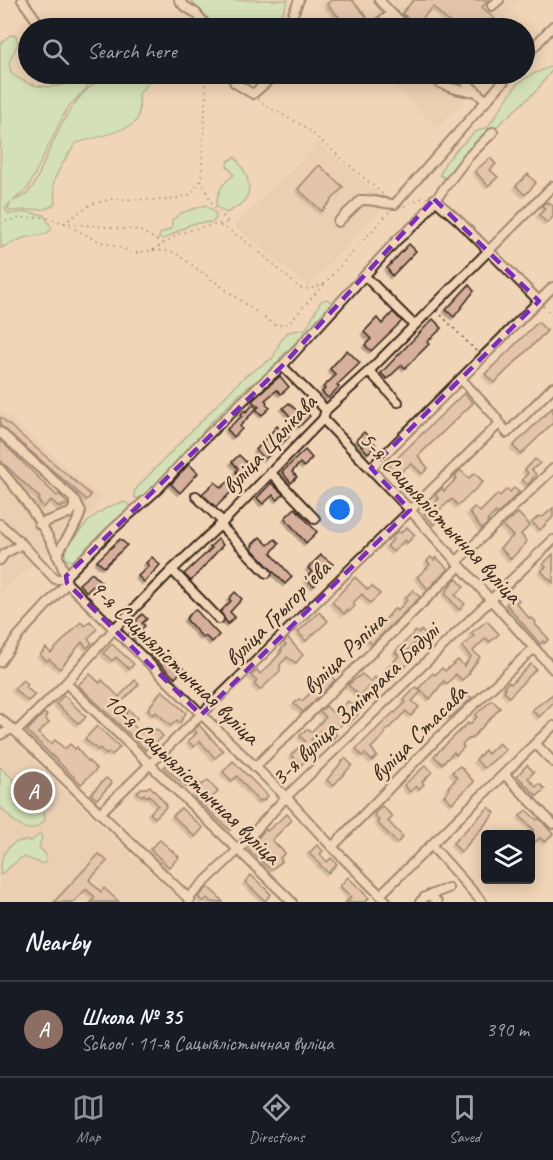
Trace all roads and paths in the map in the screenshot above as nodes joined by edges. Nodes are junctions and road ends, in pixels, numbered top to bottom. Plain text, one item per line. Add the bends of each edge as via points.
1 (22, 0) edge
2 (178, 0) edge
3 (299, 0) edge
4 (379, 0) edge
5 (499, 0) edge
6 (492, 6) dead end
7 (392, 14) junction
8 (35, 18) edge
9 (200, 18) edge
10 (291, 18) edge
11 (386, 18) edge
12 (397, 18) edge
13 (553, 26) edge
14 (535, 47) edge
15 (204, 84) edge
16 (237, 84) edge
17 (265, 84) edge
18 (443, 84) edge
19 (468, 84) edge
20 (501, 84) edge
21 (476, 92) junction
22 (253, 94) junction
23 (486, 101) junction
24 (493, 132) dead end
25 (201, 180) junction
26 (553, 186) edge
27 (434, 199) junction
28 (395, 204) junction
29 (338, 222) dead end
30 (0, 223) edge
31 (64, 223) junction
32 (229, 223) junction
33 (219, 226) junction
34 (228, 229) junction
35 (163, 243) junction
36 (152, 250) junction
37 (489, 251) junction
38 (365, 276) junction
39 (324, 284) junction
40 (553, 287) edge
41 (539, 301) junction
42 (432, 307) junction
43 (553, 316) edge
44 (414, 325) junction
45 (483, 357) junction
46 (282, 366) junction
47 (369, 371) junction
48 (461, 379) junction
49 (553, 387) edge
50 (398, 402) dead end
51 (326, 410) junction
52 (323, 420) junction
53 (499, 424) junction
54 (0, 432) edge
55 (370, 468) junction
56 (0, 469) edge
57 (553, 469) edge
58 (270, 472) junction
59 (196, 496) dead end
60 (74, 499) junction
61 (410, 510) junction
62 (315, 519) dead end
63 (222, 523) junction
64 (0, 524) edge
65 (39, 524) junction
66 (553, 540) edge
67 (22, 544) junction
68 (1, 555) edge
69 (57, 556) junction
70 (458, 564) junction
71 (172, 570) junction
72 (267, 573) dead end
73 (67, 579) junction
74 (491, 600) junction
75 (219, 619) dead end
76 (115, 628) junction
77 (534, 648) junction
78 (0, 662) edge
79 (551, 664) edge
80 (66, 683) junction
81 (201, 715) junction
82 (0, 719) edge
83 (553, 726) edge
84 (14, 731) junction
85 (0, 735) edge
86 (536, 744) junction
87 (553, 762) edge
88 (150, 765) junction
89 (255, 767) junction
90 (505, 775) junction
91 (286, 797) junction
92 (100, 813) junction
93 (553, 824) edge
94 (432, 846) junction
95 (332, 847) junction
96 (238, 850) junction
97 (448, 888) dead end
98 (380, 895) junction
99 (430, 895) junction
100 (189, 900) edge
101 (292, 902) edge
102 (387, 902) edge
103 (420, 902) edge
104 (437, 902) edge
105 (482, 902) edge

1 - 8 street
2 - 9 street
3 - 10 street
4 - 7 street
5 - 6 street
7 - 11 street
7 - 12 street
13 - 14 street
15 - 25 path
16 - 22 street
17 - 22 street
18 - 21 street
19 - 21 street
20 - 23 street
21 - 23 street
22 - 28 path via 264,105 304,126
23 - 28 street
24 - 27 street, вуліца Цалікава
25 - 31 path via 190,195 167,200 112,199 91,204
25 - 32 path via 213,205
26 - 37 street, вуліца Цалікава
27 - 28 path via 424,197 403,206
27 - 37 street
27 - 38 street, вуліца Цалікава via 420,220
28 - 29 street via 361,200
28 - 39 path
30 - 31 path via 45,217
31 - 35 path via 138,230
31 - 36 path via 93,239 135,253
32 - 33 path
32 - 34 path
33 - 34 path
33 - 35 path via 181,233
34 - 39 path via 300,288
35 - 36 path
36 - 39 path via 174,252 276,326 289,323
37 - 41 street
37 - 42 street, вуліца Цалікава
38 - 44 street
38 - 46 street, вуліца Цалікава
40 - 41 street
41 - 43 path
41 - 45 street
42 - 44 street, вуліца Цалікава
42 - 45 path
44 - 47 street, вуліца Цалікава
45 - 48 street
46 - 51 street
46 - 73 street, вуліца Цалікава via 111,531
47 - 50 street
47 - 51 street, вуліца Цалікава
48 - 53 street
48 - 55 street
49 - 53 street via 507,433
51 - 52 street, вуліца Цалікава
52 - 55 street, 5-я Сацыялістычная вуліца
52 - 58 street, вуліца Цалікава
53 - 61 street, вуліца Грыгорʼева
54 - 60 street
55 - 61 street, 5-я Сацыялістычная вуліца
56 - 65 street
57 - 70 street, вуліца Рэпіна
58 - 62 street
58 - 63 street, вуліца Цалікава
59 - 63 street
60 - 65 street via 70,513
60 - 69 street via 81,511 79,518
61 - 70 street, 5-я Сацыялістычная вуліца
61 - 81 street, вуліца Грыгорʼева
63 - 71 street, вуліца Цалікава
63 - 72 street
64 - 67 street
65 - 69 street
66 - 74 street, 3-я вуліца Змітрака Бядулі
67 - 68 street
67 - 73 street via 56,579
69 - 73 street
70 - 74 street, 5-я Сацыялістычная вуліца
70 - 89 street, вуліца Рэпіна
71 - 75 street
71 - 76 street, вуліца Цалікава
73 - 76 street, 9-я Сацыялістычная вуліца
73 - 78 street, вуліца Цалікава
74 - 77 street, 5-я Сацыялістычная вуліца
74 - 91 street, 3-я вуліца Змітрака Бядулі
76 - 80 street, вуліца Цалікава
76 - 81 street, 9-я Сацыялістычная вуліца
77 - 79 street, 5-я Сацыялістычная вуліца
77 - 95 street, вуліца Стасава via 435,741
80 - 84 street, вуліца Цалікава
80 - 88 street, 10-я Сацыялістычная вуліца
81 - 88 street, вуліца Грыгорʼева
81 - 89 street, 9-я Сацыялістычная вуліца
82 - 84 street
83 - 86 street
84 - 85 street, вуліца Цалікава
84 - 92 street
86 - 87 street
86 - 90 street
88 - 92 street, вуліца Грыгорʼева
88 - 96 street, 10-я Сацыялістычная вуліца
89 - 91 street, 9-я Сацыялістычная вуліца
90 - 93 street
90 - 94 street
91 - 95 street, 9-я Сацыялістычная вуліца
91 - 96 street, 3-я вуліца Змітрака Бядулі
92 - 100 street
94 - 98 street
94 - 105 street
95 - 98 street, 9-я Сацыялістычная вуліца
96 - 100 street, 3-я вуліца Змітрака Бядулі
96 - 101 street, 10-я Сацыялістычная вуліца
97 - 99 street
98 - 102 street, 9-я Сацыялістычная вуліца
99 - 103 street
99 - 104 street

